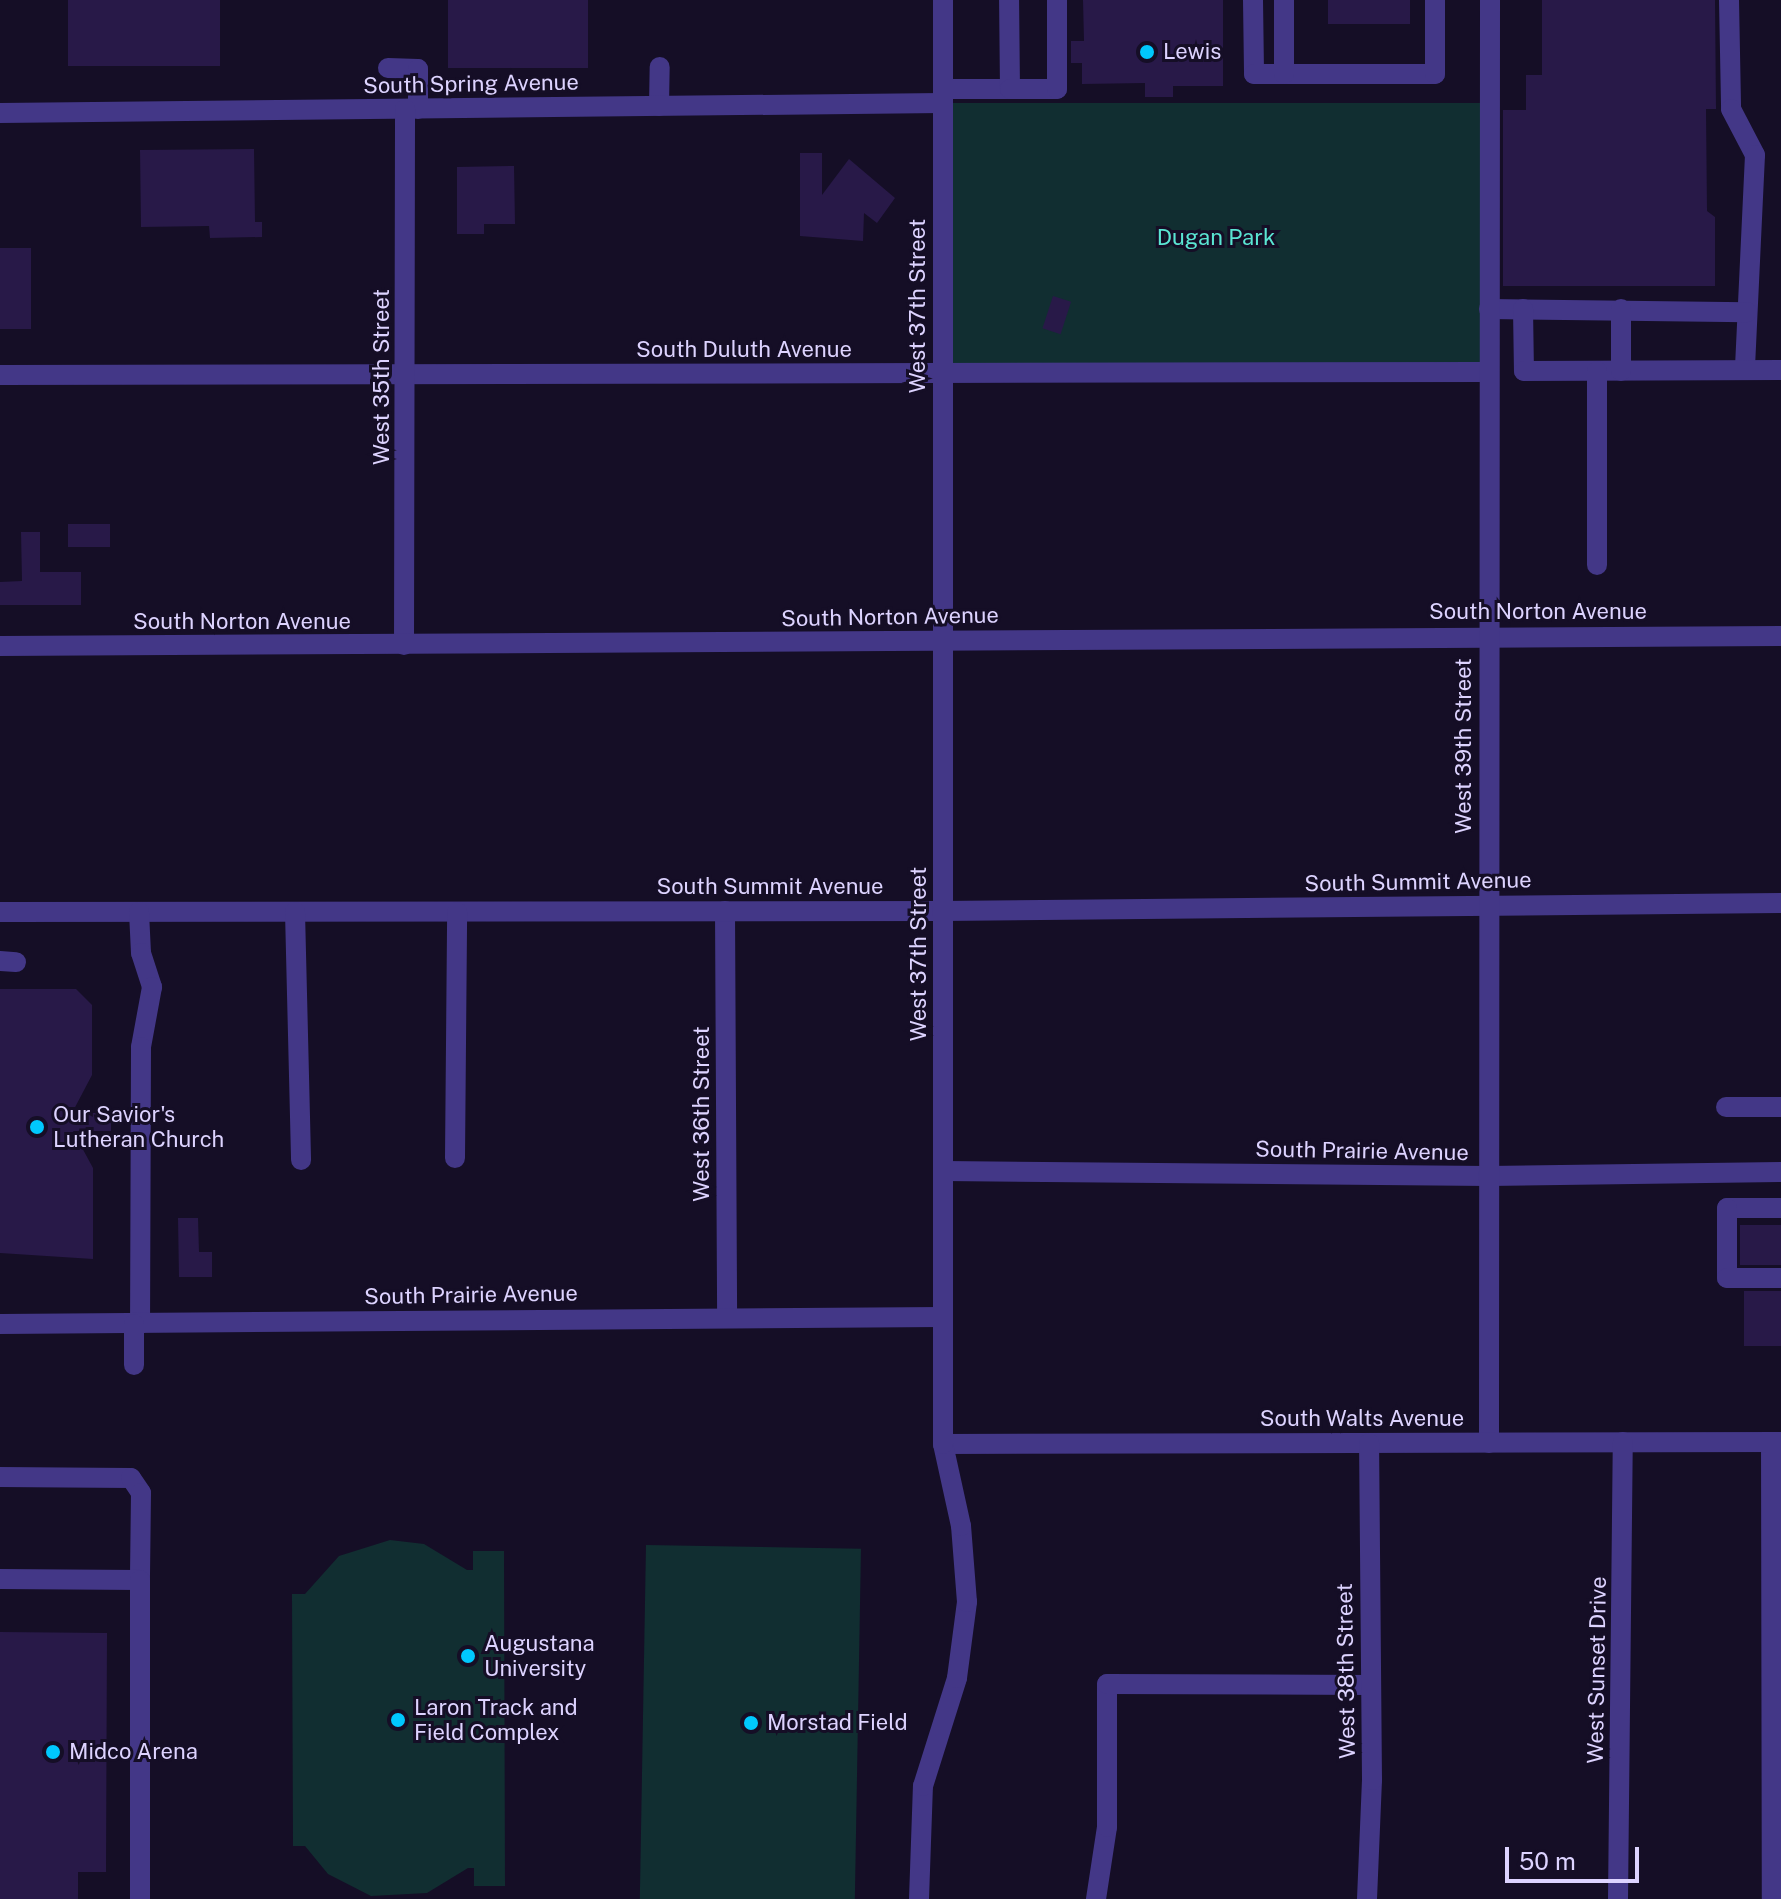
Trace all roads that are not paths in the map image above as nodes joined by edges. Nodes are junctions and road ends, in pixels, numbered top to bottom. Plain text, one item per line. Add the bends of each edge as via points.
1 (943, 0) edge
2 (1009, 0) edge
3 (1057, 0) edge
4 (1253, 0) edge
5 (1284, 0) edge
6 (1435, 0) edge
7 (1490, 0) edge
8 (1729, 0) edge
9 (660, 67) dead end
10 (388, 68) dead end
11 (1284, 74) junction
12 (1010, 89) junction
13 (942, 96) junction
14 (659, 106) junction
15 (411, 109) junction
16 (0, 113) edge
17 (1489, 309) junction
18 (1523, 309) junction
19 (1621, 309) junction
20 (1747, 312) junction
21 (1745, 370) junction
22 (1781, 370) edge
23 (1597, 371) junction
24 (1621, 371) junction
25 (1489, 372) junction
26 (942, 373) junction
27 (407, 374) junction
28 (0, 375) edge
29 (1597, 565) dead end
30 (1487, 635) junction
31 (1781, 636) edge
32 (944, 640) junction
33 (404, 645) junction
34 (0, 646) edge
35 (1781, 903) edge
36 (1489, 905) junction
37 (725, 911) junction
38 (942, 911) junction
39 (0, 912) edge
40 (139, 912) junction
41 (295, 912) junction
42 (457, 912) junction
43 (1726, 1107) dead end
44 (1781, 1107) edge
45 (455, 1158) dead end
46 (301, 1160) dead end
47 (944, 1171) junction
48 (1774, 1172) edge
49 (1488, 1176) junction
50 (1774, 1208) edge
51 (1781, 1278) edge
52 (727, 1316) junction
53 (942, 1317) junction
54 (0, 1324) edge
55 (137, 1324) junction
56 (134, 1365) dead end
57 (1623, 1442) junction
58 (1776, 1442) edge
59 (1369, 1443) junction
60 (1489, 1443) junction
61 (943, 1444) junction
62 (0, 1477) edge
63 (0, 1579) edge
64 (140, 1580) junction
65 (1368, 1685) junction
66 (140, 1899) edge
67 (919, 1899) edge
68 (1096, 1899) edge
69 (1367, 1899) edge
70 (1618, 1899) edge
71 (1772, 1899) edge

1 - 13 street, West 37th Street
2 - 12 street
3 - 12 street, South Spring Avenue via 1057,89
4 - 11 street via 1254,74
5 - 11 street
6 - 11 street via 1435,74
7 - 17 street, West 39th Street
8 - 20 street via 1731,109 1755,155
9 - 14 street
10 - 15 street, West 35th Street via 418,69
12 - 13 street, South Spring Avenue
13 - 14 street, South Spring Avenue
13 - 26 street, West 37th Street
14 - 15 street, South Spring Avenue
15 - 16 street, South Spring Avenue
15 - 27 street, West 35th Street
17 - 18 street
17 - 25 street, West 39th Street
18 - 19 street
18 - 23 street via 1524,371
19 - 20 street
19 - 24 street
20 - 21 street
21 - 22 street
21 - 24 street
23 - 24 street
23 - 29 street
25 - 26 street, South Duluth Avenue
25 - 30 street, West 39th Street
26 - 27 street, South Duluth Avenue
26 - 32 street, West 37th Street
27 - 28 street, South Duluth Avenue
27 - 33 street, West 35th Street
30 - 31 street, South Norton Avenue
30 - 32 street, South Norton Avenue
30 - 36 street, West 39th Street
32 - 33 street, South Norton Avenue
32 - 38 street, West 37th Street
33 - 34 street, South Norton Avenue
35 - 36 street, South Summit Avenue
36 - 38 street, South Summit Avenue
36 - 49 street, West 39th Street
37 - 38 street, South Summit Avenue
37 - 42 street, South Summit Avenue
37 - 52 street, West 36th Street
38 - 47 street, West 37th Street
39 - 40 street, South Summit Avenue
40 - 41 street, South Summit Avenue
40 - 55 street via 141,953 152,987 141,1047
41 - 42 street, South Summit Avenue
41 - 46 street
42 - 45 street
43 - 44 street
47 - 49 street, South Prairie Avenue
47 - 53 street, West 37th Street
48 - 49 street, South Prairie Avenue
48 - 50 street
49 - 60 street, West 39th Street
50 - 51 street via 1727,1208 1727,1278
52 - 53 street, South Prairie Avenue
52 - 55 street, South Prairie Avenue
53 - 61 street, West 37th Street
54 - 55 street, South Prairie Avenue
55 - 56 street
57 - 58 street, South Walts Avenue
57 - 60 street, South Walts Avenue
57 - 70 street, West Sunset Drive
58 - 71 street
59 - 60 street, South Walts Avenue
59 - 61 street, South Walts Avenue
59 - 65 street, West 38th Street
61 - 67 street, West 37th Street via 961,1526 967,1602 957,1678 923,1786
62 - 64 street via 131,1478 141,1493
63 - 64 street
64 - 66 street
65 - 68 street via 1107,1684 1107,1827
65 - 69 street, West 38th Street via 1372,1780

